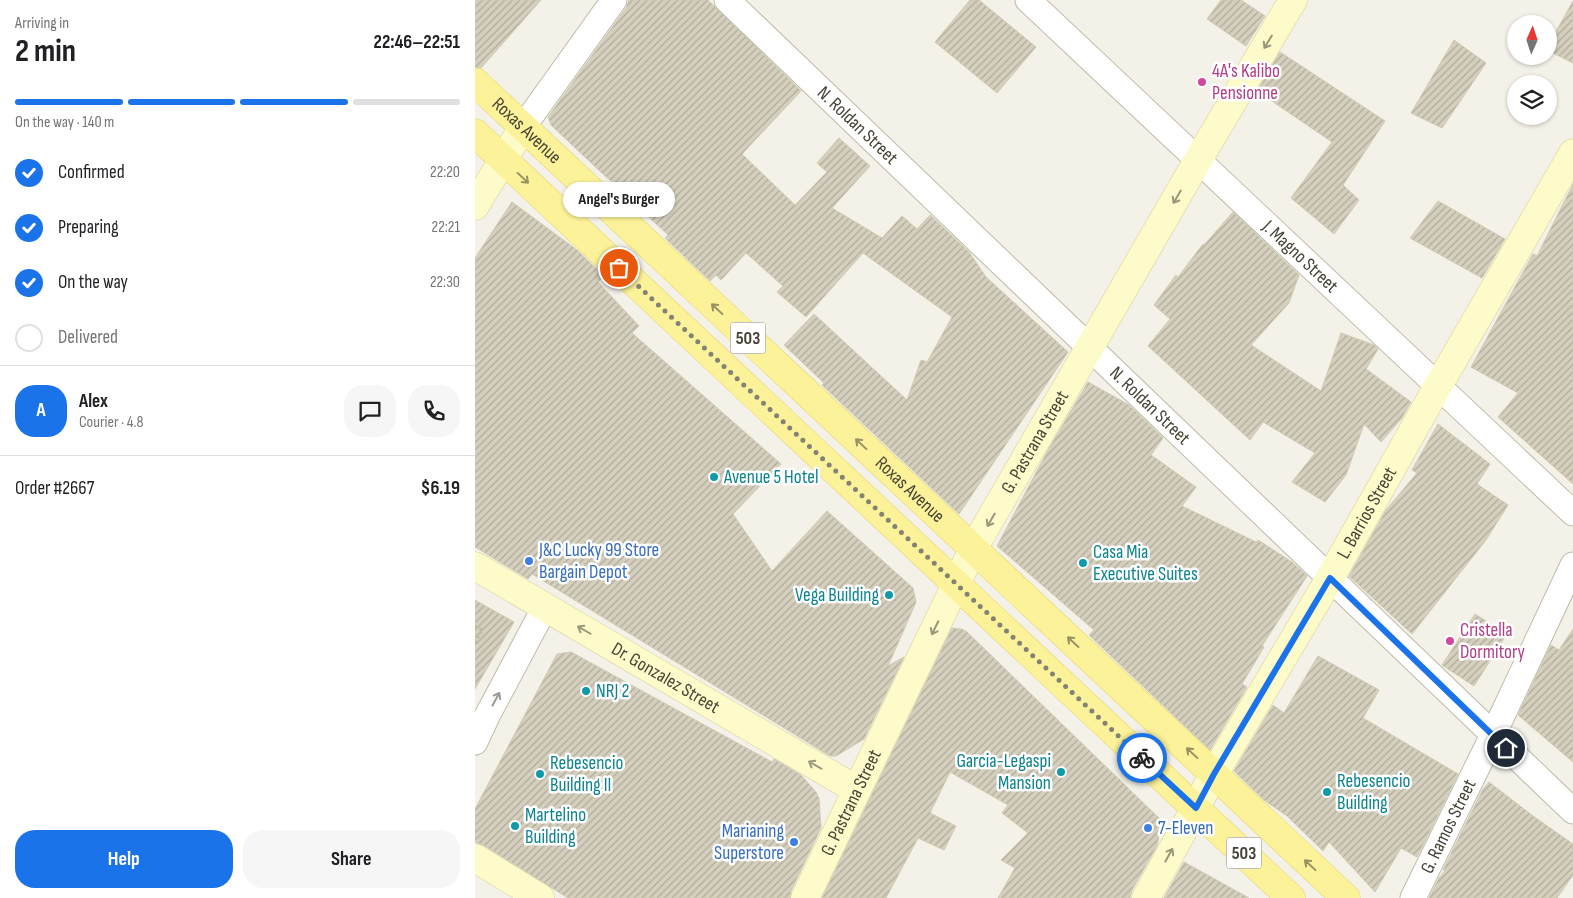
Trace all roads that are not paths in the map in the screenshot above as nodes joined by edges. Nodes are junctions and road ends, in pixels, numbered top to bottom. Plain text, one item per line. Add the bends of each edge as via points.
1 (614, 0) edge
2 (727, 0) edge
3 (1028, 0) edge
4 (1293, 0) edge
5 (475, 82) edge
6 (523, 127) junction
7 (475, 132) edge
8 (1573, 154) edge
9 (504, 160) junction
10 (1198, 160) junction
11 (475, 206) edge
12 (1090, 349) junction
13 (1438, 386) junction
14 (1573, 513) edge
15 (973, 549) junction
16 (1573, 565) edge
17 (475, 566) edge
18 (1330, 578) junction
19 (956, 584) junction
20 (545, 607) junction
21 (1493, 735) junction
22 (475, 742) edge
23 (1214, 774) junction
24 (857, 790) junction
25 (1196, 808) junction
26 (1573, 811) edge
27 (475, 858) edge
28 (540, 898) edge
29 (805, 898) edge
30 (1146, 898) edge
31 (1291, 898) edge
32 (1346, 898) edge
33 (1413, 898) edge

1 - 6 street
2 - 12 street, N. Roldan Street
3 - 10 street, J. Magno Street
4 -> 10 street, G. Pastrana Street
5 - 6 main road, Roxas Avenue / 503
6 - 9 street
15 -> 6 main road, Roxas Avenue / 503
7 - 9 main road, Roxas Avenue / 503
8 - 13 street, L. Barrios Street
9 - 11 street
9 -> 19 main road, Roxas Avenue / 503
10 -> 12 street, G. Pastrana Street
10 - 13 street, J. Magno Street
12 -> 15 street, G. Pastrana Street
12 - 18 street, N. Roldan Street
13 - 14 street, J. Magno Street
13 - 18 street, L. Barrios Street
15 - 19 street, G. Pastrana Street
23 -> 15 main road, Roxas Avenue / 503
16 - 21 street, G. Ramos Street
17 - 20 street, Dr. Gonzalez Street
18 - 21 street, N. Roldan Street
18 - 23 street, L. Barrios Street
19 -> 24 street, G. Pastrana Street
19 - 25 main road, Roxas Avenue / 503
22 -> 20 street
24 -> 20 street, Dr. Gonzalez Street
21 - 26 street, N. Roldan Street
21 - 33 street, G. Ramos Street
23 - 25 street, L. Barrios Street
32 -> 23 main road, Roxas Avenue / 503
24 - 29 street, G. Pastrana Street
30 -> 25 street, L. Barrios Street
25 - 31 main road, Roxas Avenue / 503
27 - 28 street

